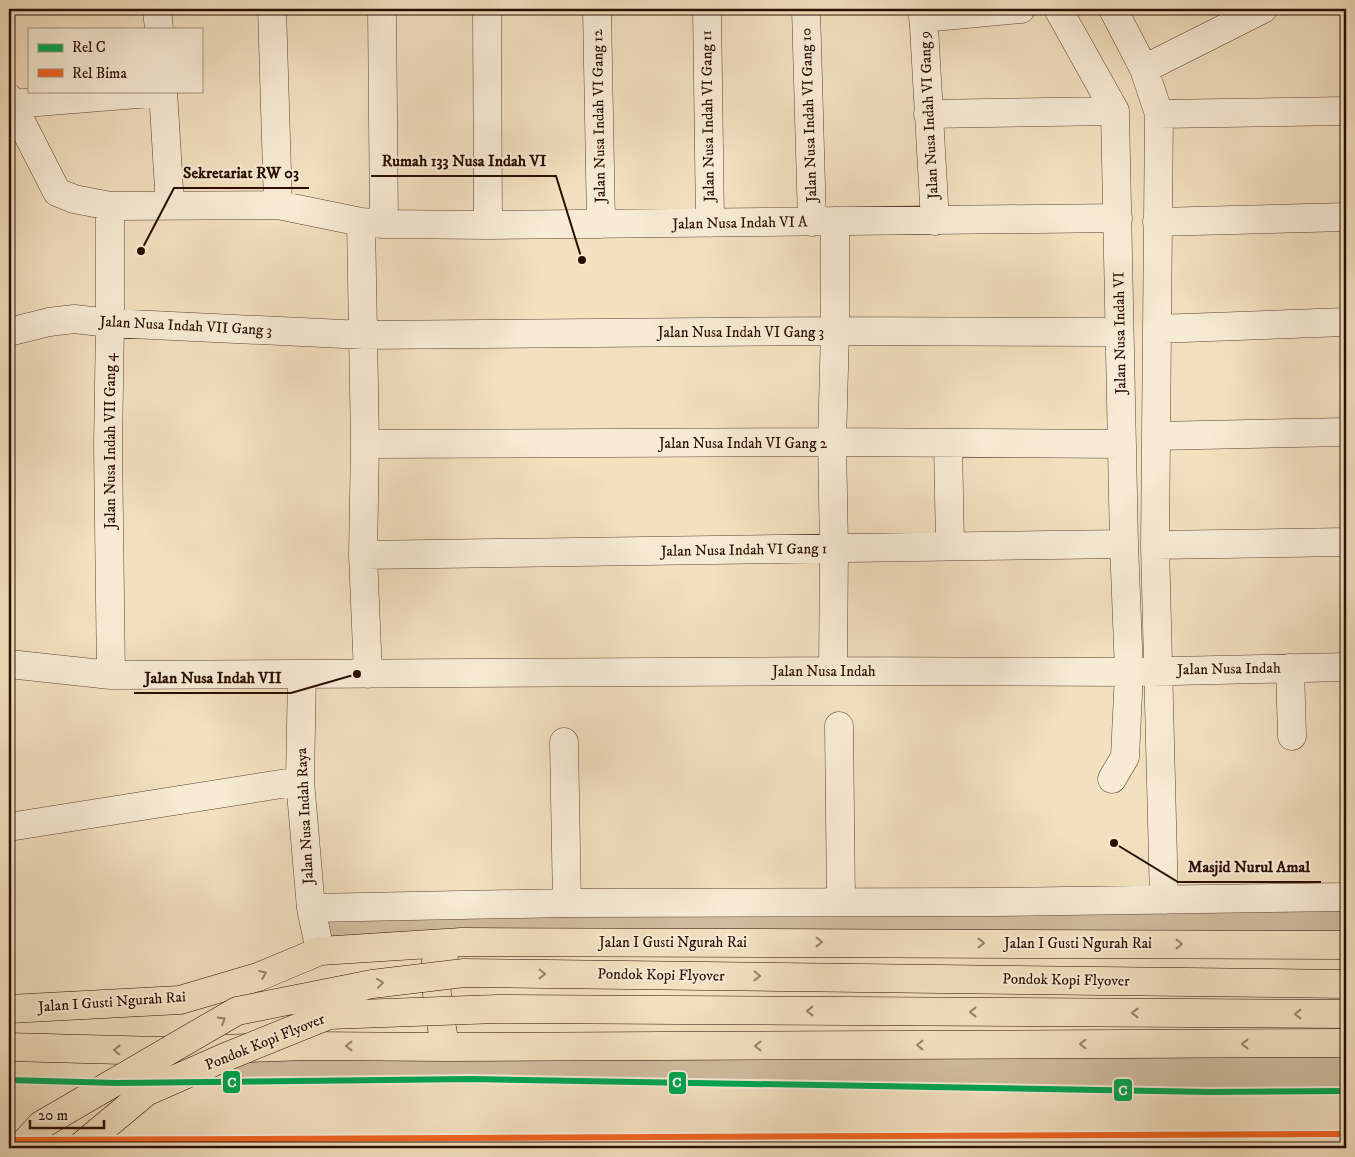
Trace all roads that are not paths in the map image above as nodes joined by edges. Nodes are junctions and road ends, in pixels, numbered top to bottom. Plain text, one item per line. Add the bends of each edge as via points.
1 (158, 9) edge
2 (272, 9) edge
3 (382, 9) edge
4 (487, 9) edge
5 (597, 9) edge
6 (707, 9) edge
7 (806, 9) edge
8 (1021, 9) edge
9 (1058, 9) edge
10 (1113, 9) edge
11 (1250, 12) edge
12 (923, 13) edge
13 (159, 28) edge
14 (1144, 69) junction
15 (163, 92) edge
16 (10, 101) edge
17 (1115, 111) junction
18 (1346, 111) edge
19 (928, 114) junction
20 (1159, 114) junction
21 (278, 204) junction
22 (170, 205) junction
23 (110, 206) junction
24 (1346, 217) edge
25 (1118, 218) junction
26 (935, 221) junction
27 (824, 222) junction
28 (1157, 222) junction
29 (373, 223) junction
30 (710, 223) junction
31 (601, 224) junction
32 (488, 225) junction
33 (1346, 322) edge
34 (110, 323) junction
35 (1157, 329) junction
36 (835, 331) junction
37 (9, 332) edge
38 (1119, 332) junction
39 (364, 335) junction
40 (1346, 432) edge
41 (1156, 436) junction
42 (832, 442) junction
43 (948, 443) junction
44 (365, 444) junction
45 (1122, 444) junction
46 (1346, 542) edge
47 (1124, 544) junction
48 (1155, 545) junction
49 (950, 546) junction
50 (834, 548) junction
51 (364, 555) junction
52 (9, 664) edge
53 (1346, 667) edge
54 (1290, 668) junction
55 (834, 670) junction
56 (1144, 671) junction
57 (302, 674) junction
58 (368, 674) junction
59 (110, 676) junction
60 (839, 726) dead end
61 (1292, 736) dead end
62 (564, 742) dead end
63 (1112, 779) dead end
64 (300, 781) junction
65 (9, 827) edge
66 (1346, 897) edge
67 (1164, 900) junction
68 (841, 902) junction
69 (566, 903) junction
70 (311, 908) junction
71 (462, 942) junction
72 (1346, 945) edge
73 (403, 946) junction
74 (320, 951) junction
75 (1346, 984) edge
76 (9, 1009) edge
77 (1346, 1014) edge
78 (1346, 1044) edge
79 (398, 1046) junction
80 (446, 1047) junction
81 (9, 1048) edge
82 (20, 1148) edge
83 (79, 1148) edge

1 - 13 street
2 - 21 street
3 - 29 street
4 - 32 street
5 - 31 street, Jalan Nusa Indah VI Gang 12
6 - 30 street, Jalan Nusa Indah VI Gang 11
7 - 27 street, Jalan Nusa Indah VI Gang 10
8 - 12 street
9 - 17 street, Jalan Nusa Indah VI
10 - 14 street
11 - 14 street
12 - 19 street, Jalan Nusa Indah VI Gang 9
14 - 20 street
15 - 16 street
15 - 22 street
16 - 23 street, Jalan Nusa Indah VI A via 57,192
17 - 19 street
17 - 25 street, Jalan Nusa Indah VI
18 - 20 street
19 - 26 street, Jalan Nusa Indah VI Gang 9
20 - 28 street
21 - 22 street, Jalan Nusa Indah VI A
21 - 29 street, Jalan Nusa Indah VI A
22 - 23 street, Jalan Nusa Indah VI A
23 - 34 street, Jalan Nusa Indah VII Gang 4
24 - 28 street
25 - 26 street, Jalan Nusa Indah VI A
25 - 38 street, Jalan Nusa Indah VI
26 - 27 street, Jalan Nusa Indah VI A
27 - 30 street, Jalan Nusa Indah VI A
27 - 36 street, Jalan Nusa Indah VI Gang 10
28 - 35 street
29 - 32 street, Jalan Nusa Indah VI A
29 - 39 street
30 - 31 street, Jalan Nusa Indah VI A
31 - 32 street, Jalan Nusa Indah VI A
33 - 35 street
34 - 37 street, Jalan Nusa Indah VII Gang 3 via 74,319
34 - 39 street, Jalan Nusa Indah VII Gang 3
34 - 59 street, Jalan Nusa Indah VII Gang 4
35 - 41 street
36 - 38 street, Jalan Nusa Indah VI Gang 3
36 - 39 street, Jalan Nusa Indah VI Gang 3
36 - 42 street, Jalan Nusa Indah VI Gang 10
38 - 45 street, Jalan Nusa Indah VI
39 - 44 street
40 - 41 street
41 - 48 street
42 - 43 street, Jalan Nusa Indah VI Gang 2
42 - 44 street, Jalan Nusa Indah VI Gang 2
42 - 50 street, Jalan Nusa Indah VI Gang 10
43 - 45 street, Jalan Nusa Indah VI Gang 2
43 - 49 street
44 - 51 street
45 - 47 street, Jalan Nusa Indah VI
46 - 48 street
47 - 49 street, Jalan Nusa Indah VI Gang 1
47 - 56 street, Jalan Nusa Indah VI
48 - 56 street
49 - 50 street, Jalan Nusa Indah VI Gang 1
50 - 51 street, Jalan Nusa Indah VI Gang 1
50 - 55 street, Jalan Nusa Indah VI Gang 10
51 - 58 street
52 - 59 street
53 - 54 street, Jalan Nusa Indah
54 - 56 street, Jalan Nusa Indah
54 - 61 street
55 - 56 street, Jalan Nusa Indah
55 - 58 street, Jalan Nusa Indah
56 - 63 street via 1125,757
56 - 67 street
57 - 58 street, Jalan Nusa Indah
57 - 59 street
57 - 64 street, Jalan Nusa Indah Raya
60 - 68 street
62 - 69 street
64 - 65 street
64 - 70 street, Jalan Nusa Indah Raya
66 - 67 street
67 - 68 street
68 - 69 street
69 - 70 street
70 - 74 street, Jalan Nusa Indah Raya
71 -> 72 main road, Jalan I Gusti Ngurah Rai
71 - 73 main road, Jalan I Gusti Ngurah Rai
71 - 80 main road via 436,961 438,1012
73 - 74 main road, Jalan I Gusti Ngurah Rai
73 - 79 main road via 419,965 422,979 419,1008 411,1035
76 -> 74 main road, Jalan I Gusti Ngurah Rai via 180,1000 258,976
82 -> 75 main road, Pondok Kopi Flyover, bridge via 41,1126 237,1011 372,984 464,973
77 -> 83 main road, Pondok Kopi Flyover, bridge via 497,1009 329,1015 146,1092
78 -> 80 main road
79 - 80 main road
79 -> 81 main road via 160,1050

